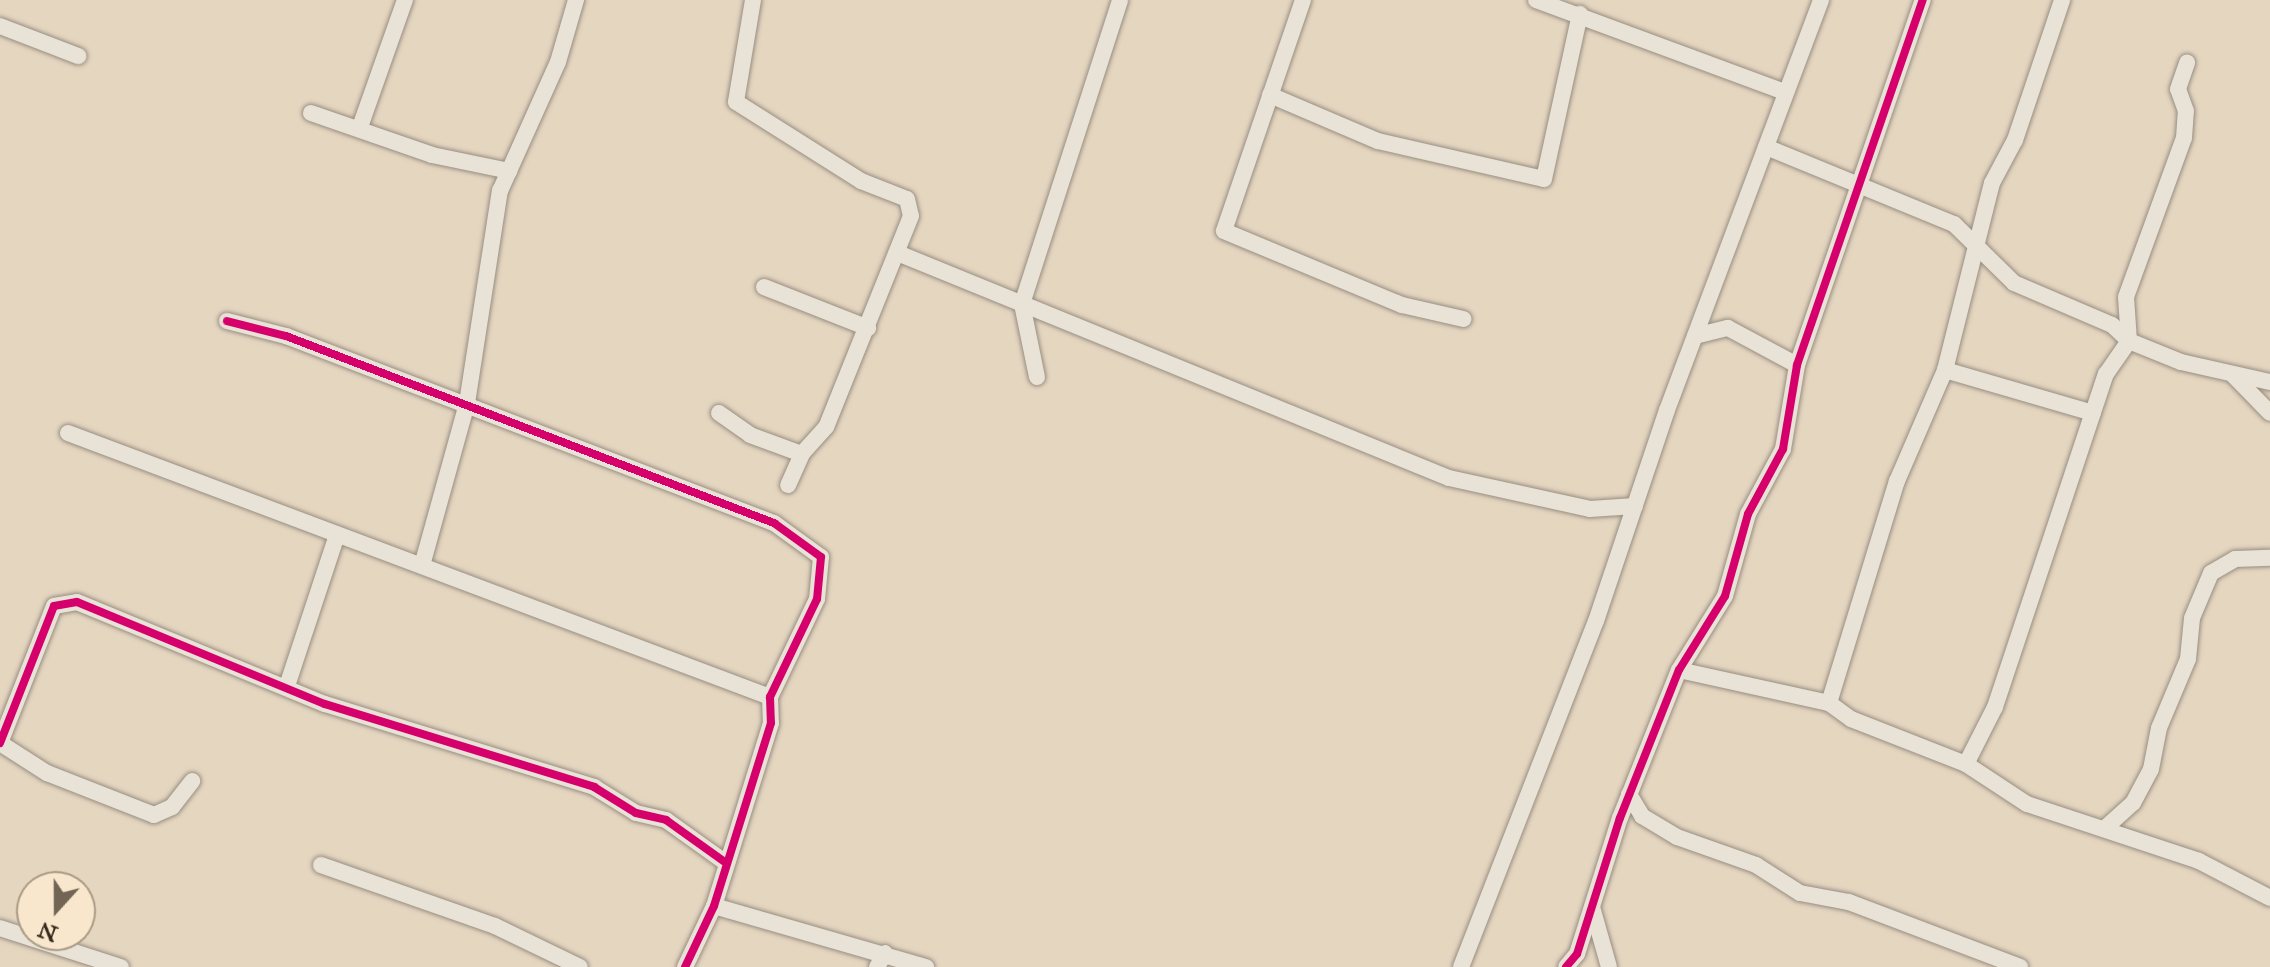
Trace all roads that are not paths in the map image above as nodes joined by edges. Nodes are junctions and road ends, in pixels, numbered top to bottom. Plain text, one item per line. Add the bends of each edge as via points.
1 (405, 0) edge
2 (576, 0) edge
3 (753, 0) edge
4 (1120, 0) edge
5 (1303, 0) edge
6 (1536, 0) edge
7 (1821, 0) edge
8 (1923, 0) edge
9 (2062, 0) edge
10 (1580, 14) junction
11 (0, 26) edge
12 (78, 56) dead end
13 (2187, 63) dead end
14 (1785, 92) junction
15 (1270, 95) junction
16 (311, 113) dead end
17 (360, 127) junction
18 (1766, 147) junction
19 (509, 171) junction
20 (1863, 186) junction
21 (1978, 245) junction
22 (900, 254) junction
23 (764, 287) dead end
24 (1022, 304) junction
25 (1463, 319) dead end
26 (227, 321) dead end
27 (868, 328) junction
28 (1695, 336) junction
29 (2129, 341) junction
30 (1797, 365) junction
31 (1945, 370) junction
32 (2232, 374) junction
33 (1037, 377) dead end
34 (2270, 382) edge
35 (467, 403) junction
36 (719, 413) dead end
37 (2093, 413) junction
38 (2270, 413) edge
39 (68, 433) dead end
40 (802, 454) junction
41 (788, 485) dead end
42 (1635, 506) junction
43 (336, 538) junction
44 (2270, 558) edge
45 (423, 562) junction
46 (1688, 653) junction
47 (1679, 670) junction
48 (1702, 671) junction
49 (287, 686) junction
50 (770, 697) junction
51 (1829, 703) junction
52 (0, 743) edge
53 (1966, 764) junction
54 (192, 781) dead end
55 (1629, 794) junction
56 (2125, 813) junction
57 (1642, 816) junction
58 (1620, 818) junction
59 (2104, 829) junction
60 (2129, 840) junction
61 (726, 863) junction
62 (321, 865) dead end
63 (2270, 898) edge
64 (714, 906) junction
65 (1591, 906) junction
66 (0, 928) edge
67 (881, 960) edge
68 (121, 967) edge
69 (580, 967) edge
70 (685, 967) edge
71 (926, 967) edge
72 (1461, 967) edge
73 (1566, 967) edge
74 (1609, 967) edge
75 (2020, 967) edge

1 - 17 street
2 - 19 street via 558,62
3 - 22 street via 736,102 861,181 907,199 911,216
4 - 24 street
5 - 15 street
6 - 10 street
7 - 14 street
8 - 20 street
9 - 21 street via 2015,140 1992,183
10 - 14 street
10 - 15 street via 1544,179 1378,141
11 - 12 street
13 - 29 street via 2178,89 2186,111 2184,138 2126,297
14 - 18 street
15 - 25 street via 1224,231 1402,305
16 - 17 street
17 - 19 street via 432,155
18 - 20 street
18 - 28 street
19 - 35 street via 493,222
20 - 21 street via 1954,224
20 - 30 street
21 - 29 street via 2014,283 2112,325
21 - 31 street
22 - 24 street
22 - 27 street
23 - 27 street
24 - 33 street
24 - 42 street via 1449,478 1590,509
26 - 35 street via 286,336
27 - 40 street via 826,427
28 - 30 street via 1728,328
28 - 42 street
29 - 32 street
29 - 37 street via 2106,374
30 - 46 street via 1783,449 1748,514 1725,596
31 - 37 street
31 - 51 street via 1897,481
32 - 34 street
32 - 38 street
35 - 45 street
35 - 50 street via 690,496 774,523 811,546 821,557 817,599
36 - 40 street via 750,435
37 - 53 street via 1995,707
39 - 43 street via 171,468
40 - 41 street
42 - 72 street
43 - 45 street
43 - 49 street
44 - 56 street via 2235,559 2211,573 2189,626 2188,659 2159,728 2151,769
45 - 50 street
46 - 47 street
46 - 48 street
47 - 48 street
47 - 55 street
48 - 51 street via 1778,696
49 - 52 street via 77,602 61,602
49 - 61 street via 357,715 413,727 594,787 636,813 666,820
50 - 61 street via 771,723
51 - 53 street via 1851,719
52 - 54 street via 47,773 154,815 172,807
53 - 59 street via 2027,804
55 - 57 street
55 - 58 street
56 - 59 street
56 - 60 street
57 - 58 street
57 - 75 street via 1677,837 1756,865 1800,893 1849,902
58 - 65 street
59 - 60 street
60 - 63 street via 2199,861
61 - 64 street
62 - 69 street via 495,926
64 - 67 street
64 - 70 street
65 - 73 street via 1577,954
65 - 74 street
66 - 68 street
67 - 71 street

